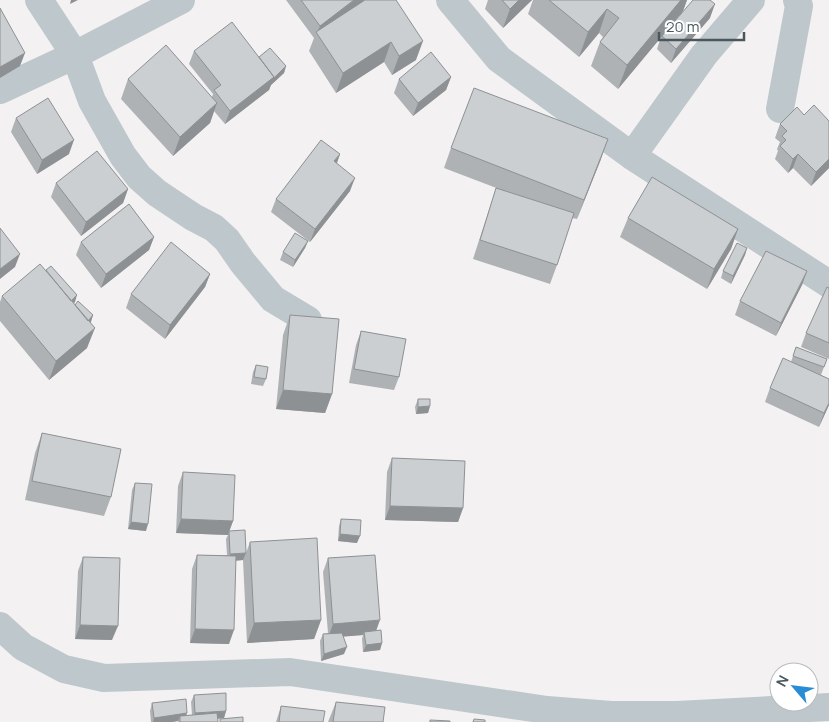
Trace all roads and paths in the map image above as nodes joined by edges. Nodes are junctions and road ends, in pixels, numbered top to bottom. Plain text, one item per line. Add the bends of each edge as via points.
1 (39, 0) edge
2 (181, 0) edge
3 (450, 0) edge
4 (751, 0) edge
5 (797, 0) edge
6 (75, 56) junction
7 (0, 90) edge
8 (780, 109) dead end
9 (632, 156) junction
10 (829, 284) edge
11 (308, 320) edge
12 (0, 626) edge
13 (829, 707) edge

1 - 6 street
2 - 6 street
3 - 9 street via 499,59
4 - 9 street via 704,55
5 - 8 street via 799,6
6 - 7 street
6 - 11 street via 92,101 122,156 139,177 193,218 214,228 228,240 273,299
9 - 10 street
12 - 13 street via 23,647 64,669 104,678 290,672 547,710 611,715

